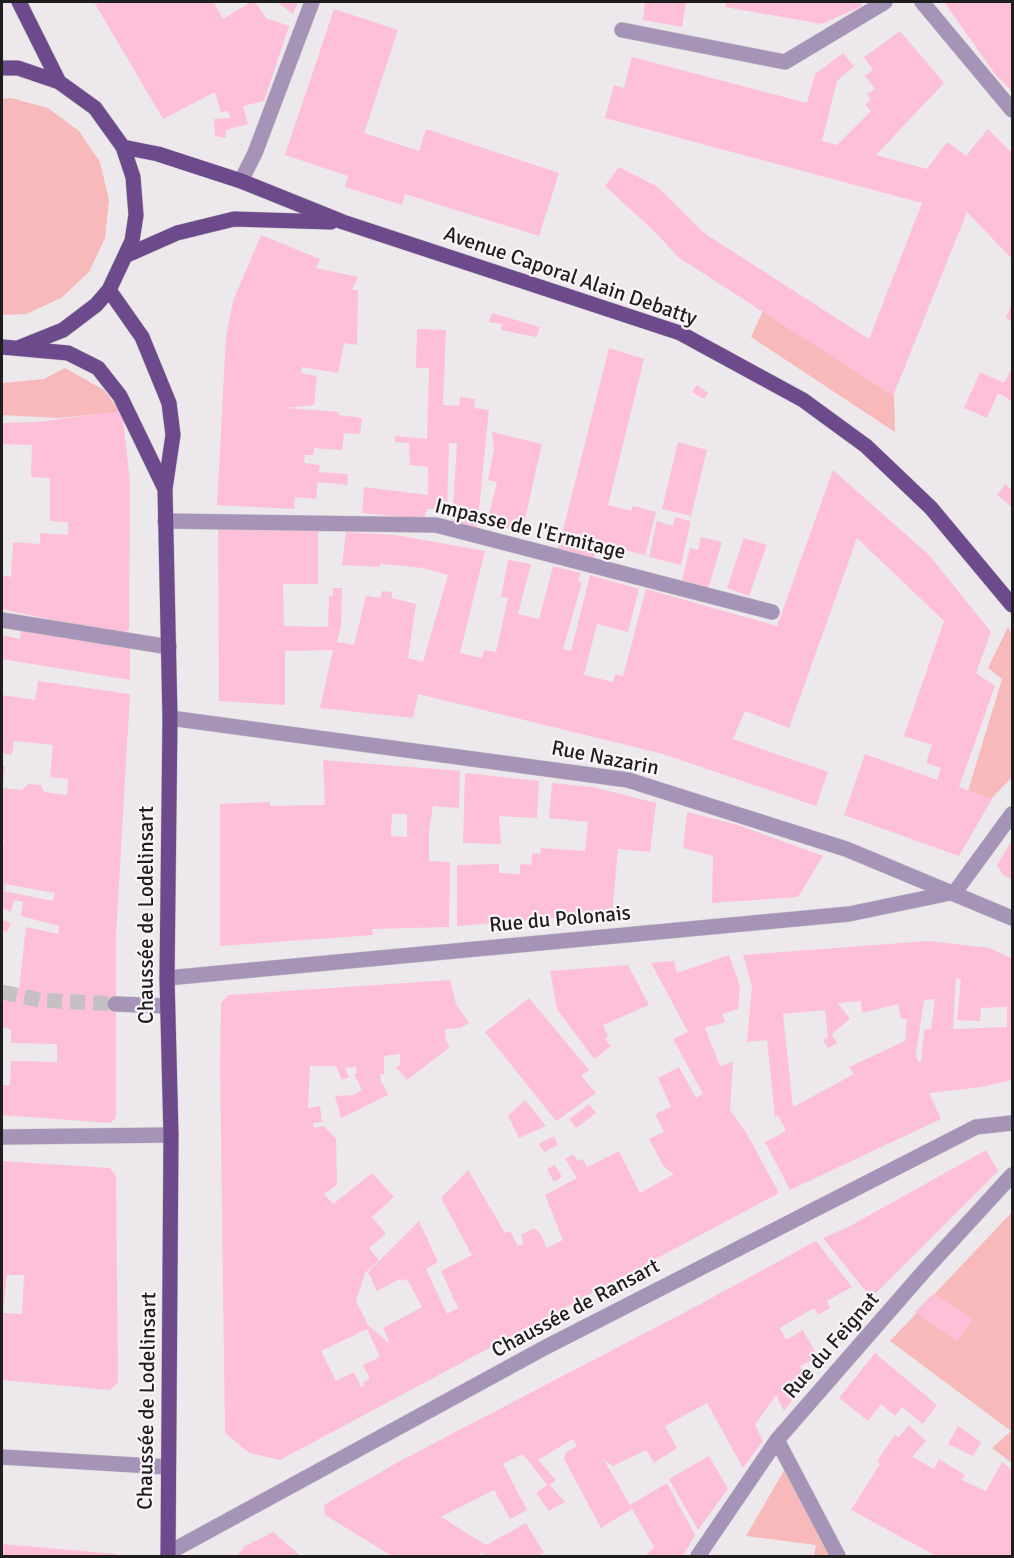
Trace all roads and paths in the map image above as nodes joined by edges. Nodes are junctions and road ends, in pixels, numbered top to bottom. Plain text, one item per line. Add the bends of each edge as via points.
1 (19, 2) edge
2 (312, 2) edge
3 (885, 2) edge
4 (922, 2) edge
5 (622, 30) dead end
6 (2, 68) edge
7 (59, 82) junction
8 (1012, 110) edge
9 (123, 147) junction
10 (241, 182) junction
11 (343, 222) junction
12 (125, 256) junction
13 (109, 290) junction
14 (2, 347) edge
15 (18, 348) junction
16 (165, 489) junction
17 (165, 521) junction
18 (1012, 604) edge
19 (772, 612) dead end
20 (2, 620) edge
21 (169, 647) junction
22 (170, 718) junction
23 (1012, 814) edge
24 (955, 892) junction
25 (1012, 918) edge
26 (167, 978) junction
27 (115, 1004) tunnel mouth
28 (167, 1006) junction
29 (1012, 1123) edge
30 (171, 1135) junction
31 (2, 1137) edge
32 (1012, 1174) edge
33 (777, 1440) junction
34 (2, 1457) edge
35 (168, 1467) junction
36 (168, 1555) edge
37 (698, 1557) edge
38 (838, 1557) edge

1 - 7 main road
2 - 10 street
3 - 5 street via 785,62
4 - 8 street
6 - 7 main road via 18,68
7 - 9 main road via 95,108
9 - 10 main road via 158,154
9 - 12 main road via 134,177 136,215
10 - 11 main road
11 - 12 main road via 234,219 177,233
11 - 18 main road, Avenue Caporal Alain Debatty via 680,333 803,400 866,446 931,508
12 - 13 main road
13 - 15 main road via 63,330
13 - 16 main road, Chaussée de Lodelinsart via 142,337 169,404 173,435
14 - 15 main road
15 - 16 main road via 68,353 98,368 120,396
16 - 17 main road, Chaussée de Lodelinsart
17 - 19 street, Impasse de l'Ermitage via 436,525
17 - 21 main road, Chaussée de Lodelinsart
20 - 21 street
21 - 22 main road, Chaussée de Lodelinsart
22 - 24 street, Rue Nazarin via 628,780 846,849
22 - 26 main road, Chaussée de Lodelinsart
23 - 24 street
24 - 25 street, Rue Nazarin
24 - 26 street, Rue du Polonais via 849,914
26 - 28 main road, Chaussée de Lodelinsart
27 - 28 street
28 - 30 main road, Chaussée de Lodelinsart
29 - 36 street, Chaussée de Ransart via 976,1127 546,1347
30 - 31 street
30 - 35 main road, Chaussée de Lodelinsart
32 - 33 street, Rue du Feignat
33 - 37 street, Rue du Feignat
33 - 38 street
34 - 35 street
35 - 36 main road, Chaussée de Lodelinsart

